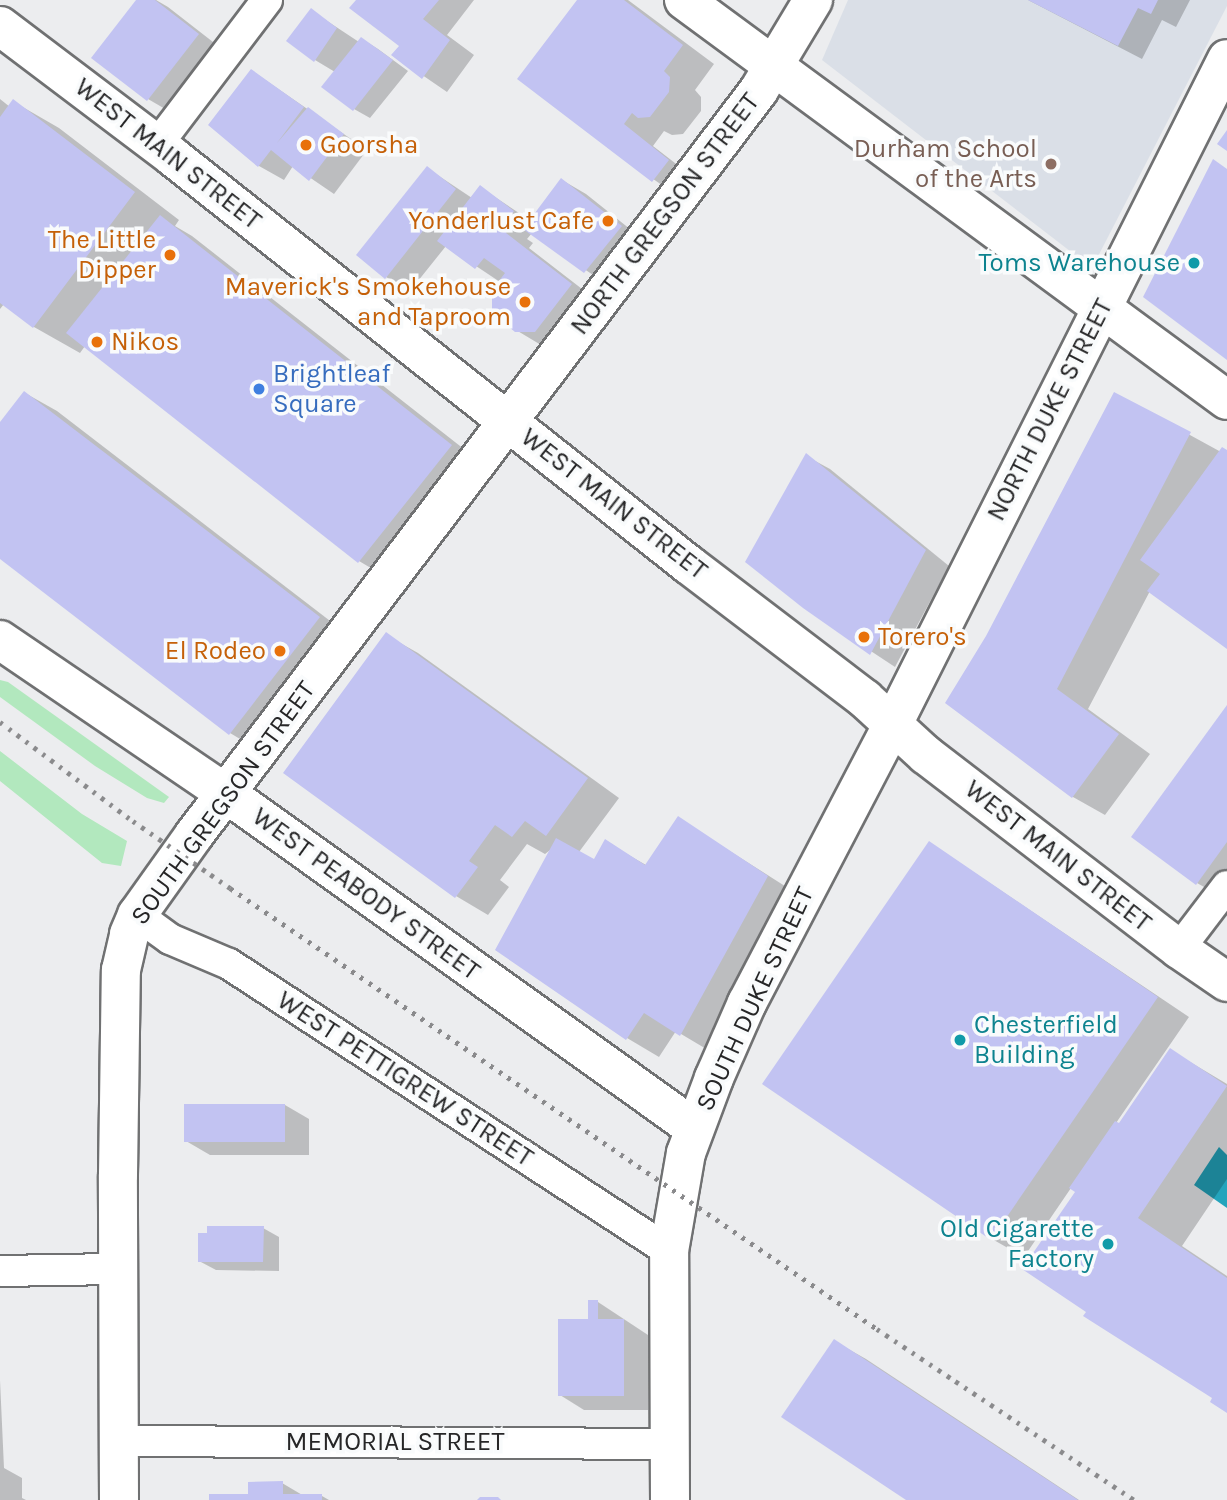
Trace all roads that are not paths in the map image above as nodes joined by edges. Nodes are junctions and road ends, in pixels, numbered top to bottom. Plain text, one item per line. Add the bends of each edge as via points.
1 (267, 0) edge
2 (684, 0) edge
3 (813, 0) edge
4 (0, 26) edge
5 (1227, 58) edge
6 (775, 67) junction
7 (156, 145) junction
8 (1101, 307) junction
9 (1227, 400) edge
10 (508, 421) junction
11 (0, 640) edge
12 (893, 724) junction
13 (227, 794) junction
14 (1227, 886) edge
15 (137, 915) junction
16 (1179, 950) junction
17 (1227, 982) edge
18 (694, 1128) junction
19 (669, 1251) junction
20 (118, 1269) junction
21 (0, 1270) edge
22 (120, 1441) junction
23 (670, 1444) junction
24 (119, 1500) edge
25 (670, 1500) edge

1 - 7 street
2 - 6 main road
3 - 6 main road, NORTH GREGSON STREET
4 - 7 main road, WEST MAIN STREET
5 - 8 main road, NORTH DUKE STREET
6 - 8 main road
6 - 10 main road, NORTH GREGSON STREET
7 - 10 main road, WEST MAIN STREET
8 - 9 main road
8 - 12 main road, NORTH DUKE STREET
10 - 12 main road, WEST MAIN STREET
10 - 13 main road, SOUTH GREGSON STREET
11 - 13 main road, WEST PEABODY STREET
12 - 16 main road, WEST MAIN STREET via 926,755
12 - 18 main road, SOUTH DUKE STREET via 747,1003
13 - 15 main road, SOUTH GREGSON STREET
13 - 18 main road, WEST PEABODY STREET
14 - 16 street
15 - 19 street, WEST PETTIGREW STREET via 170,939 229,964
15 - 20 main road, SOUTH GREGSON STREET via 121,970
16 - 17 main road, WEST MAIN STREET
18 - 19 main road, SOUTH DUKE STREET via 677,1193
19 - 23 main road, SOUTH DUKE STREET
20 - 21 street
20 - 22 main road, SOUTH GREGSON STREET
22 - 23 street, MEMORIAL STREET
22 - 24 main road, SOUTH GREGSON STREET
23 - 25 main road, SOUTH DUKE STREET

